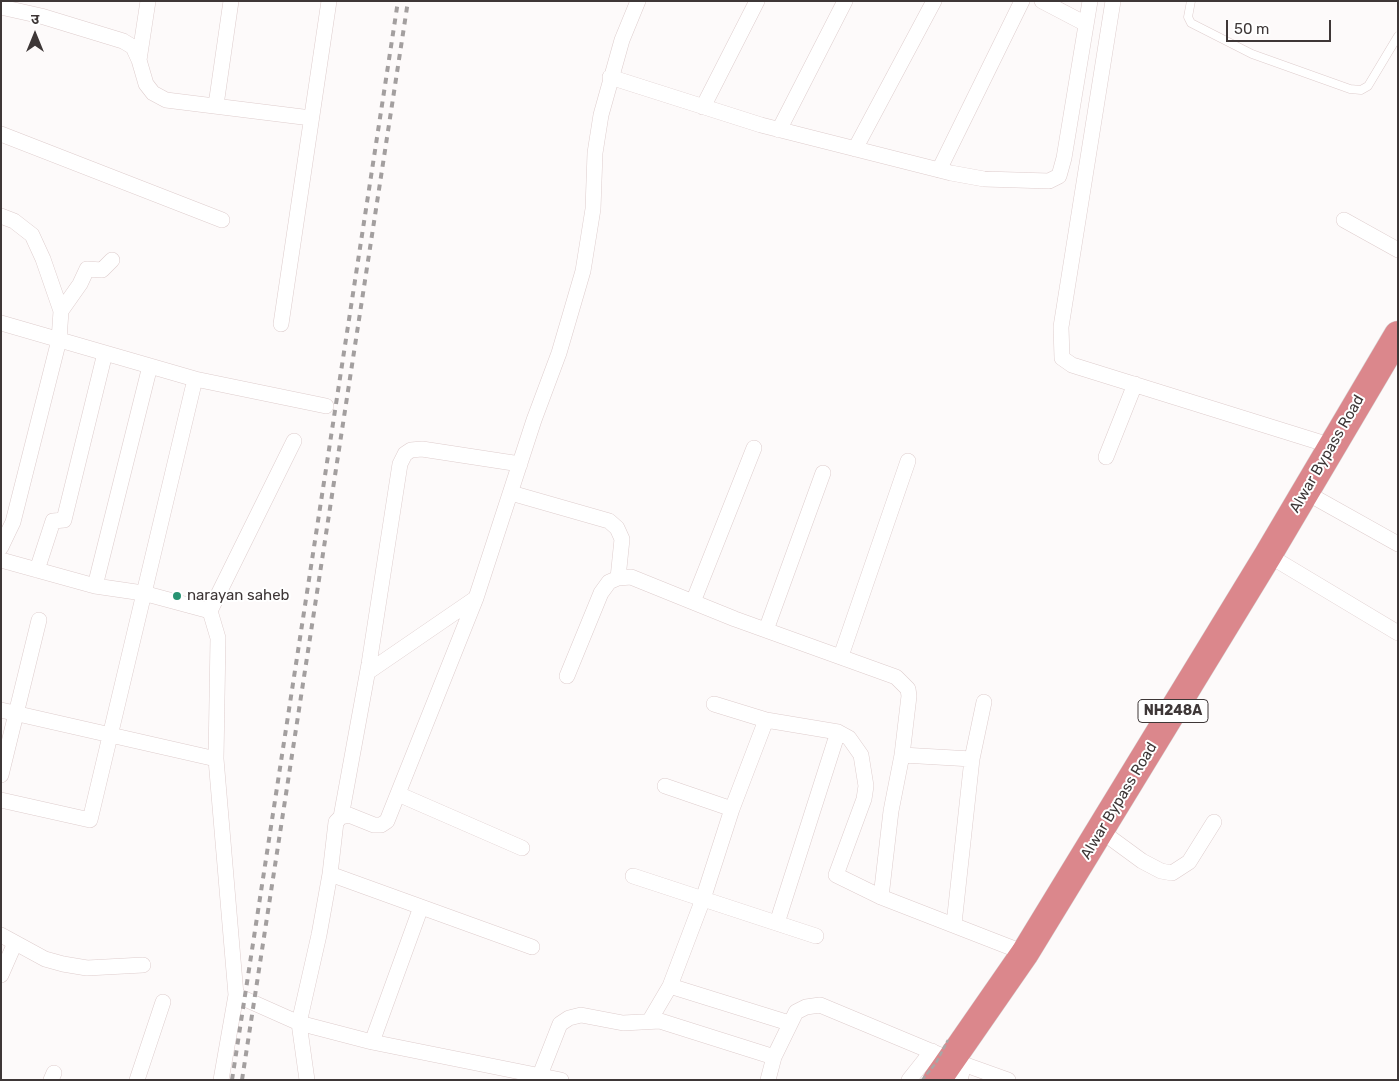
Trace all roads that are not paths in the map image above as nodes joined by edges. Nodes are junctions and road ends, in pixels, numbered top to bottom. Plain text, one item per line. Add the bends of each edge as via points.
1 (148, 1) edge
2 (231, 1) edge
3 (329, 1) edge
4 (638, 1) edge
5 (757, 1) edge
6 (845, 1) edge
7 (934, 1) edge
8 (1022, 1) edge
9 (1042, 1) edge
10 (1090, 1) edge
11 (1113, 1) edge
12 (1191, 1) edge
13 (1, 7) edge
14 (1086, 24) junction
15 (1398, 36) edge
16 (139, 60) junction
17 (610, 77) junction
18 (216, 105) junction
19 (703, 107) junction
20 (311, 118) junction
21 (779, 130) junction
22 (1, 134) edge
23 (855, 149) junction
24 (938, 170) junction
25 (1, 216) edge
26 (222, 220) dead end
27 (1344, 220) dead end
28 (1398, 250) edge
29 (112, 260) dead end
30 (61, 310) junction
31 (281, 324) dead end
32 (2, 328) edge
33 (1398, 335) edge
34 (58, 340) junction
35 (105, 353) junction
36 (150, 366) junction
37 (195, 379) junction
38 (1135, 384) junction
39 (326, 406) dead end
40 (294, 441) dead end
41 (1332, 446) junction
42 (754, 448) dead end
43 (1106, 457) dead end
44 (908, 461) dead end
45 (520, 464) junction
46 (823, 473) dead end
47 (1305, 492) junction
48 (512, 493) junction
49 (1398, 544) edge
50 (1, 547) edge
51 (1268, 555) junction
52 (1, 560) edge
53 (37, 570) junction
54 (618, 578) junction
55 (95, 586) junction
56 (144, 594) junction
57 (476, 598) junction
58 (693, 602) junction
59 (210, 611) junction
60 (40, 620) dead end
61 (766, 630) junction
62 (1398, 634) edge
63 (841, 656) junction
64 (368, 672) junction
65 (567, 676) dead end
66 (984, 702) dead end
67 (714, 704) dead end
68 (1, 710) edge
69 (18, 714) junction
70 (766, 720) junction
71 (838, 732) junction
72 (109, 736) junction
73 (902, 755) junction
74 (216, 759) junction
75 (972, 759) junction
76 (1, 776) edge
77 (665, 786) dead end
78 (398, 794) junction
79 (1, 800) edge
80 (732, 809) junction
81 (341, 817) junction
82 (1214, 822) dead end
83 (1101, 831) junction
84 (522, 848) dead end
85 (330, 874) junction
86 (633, 876) dead end
87 (881, 897) junction
88 (703, 899) junction
89 (421, 907) junction
90 (777, 923) junction
91 (954, 924) junction
92 (1, 935) edge
93 (816, 936) dead end
94 (15, 943) junction
95 (532, 947) dead end
96 (1026, 953) junction
97 (143, 965) dead end
98 (1, 975) edge
99 (670, 986) junction
100 (236, 995) junction
101 (163, 1002) dead end
102 (650, 1020) junction
103 (789, 1022) junction
104 (299, 1024) junction
105 (372, 1042) junction
106 (774, 1057) junction
107 (949, 1062) edge
108 (493, 1073) edge
109 (540, 1075) junction
110 (137, 1080) edge
111 (221, 1080) edge
112 (307, 1080) edge
113 (561, 1080) edge
114 (768, 1080) edge
115 (909, 1080) edge
116 (1008, 1080) edge

1 - 16 street
2 - 18 street
3 - 20 street
4 - 17 street
5 - 19 street
6 - 21 street
7 - 23 street
8 - 24 street
9 - 14 street
10 - 14 street
11 - 38 street via 1060,347 1062,358 1072,365
12 - 15 lane via 1188,17 1191,23 1252,54 1350,89 1361,90 1368,86
13 - 16 street via 123,41 133,47
14 - 24 street via 1059,176 1049,181 1030,182 984,179
16 - 18 street via 146,84 153,93 166,100
17 - 19 street
17 - 45 street via 599,125 593,210 582,272 559,353
18 - 20 street
19 - 21 street
20 - 31 street
21 - 23 street
22 - 26 street
23 - 24 street
25 - 30 street via 14,221 32,236
27 - 28 street
29 - 30 street via 102,270 87,269
30 - 34 street
32 - 34 street
33 - 41 highway, Alwar Bypass Road / NH248A
34 - 35 street
34 - 50 street via 12,522
35 - 36 street
35 - 53 street via 64,520 53,520
36 - 37 street
36 - 55 street
37 - 39 street
37 - 56 street
38 - 41 street
38 - 43 street
40 - 59 street
41 - 47 highway, Alwar Bypass Road / NH248A
42 - 58 street
44 - 63 street
45 - 48 street
45 - 64 street via 422,450 405,454 396,478
46 - 61 street
47 - 49 street
47 - 51 highway, Alwar Bypass Road / NH248A
48 - 54 street via 609,521 622,539
48 - 57 street
51 - 62 street
51 - 83 highway, Alwar Bypass Road / NH248A
52 - 53 street
53 - 55 street
54 - 58 street via 631,577
54 - 65 street via 609,582 600,593
55 - 56 street
56 - 59 street
56 - 72 street
57 - 64 street
57 - 78 street
58 - 61 street
59 - 74 street via 218,638
60 - 69 street
61 - 63 street
63 - 73 street via 896,677 908,689
64 - 81 street
66 - 75 street
67 - 70 street
68 - 69 street
69 - 72 street
69 - 76 street
70 - 71 street
70 - 80 street
71 - 87 street via 849,738 861,755 866,786 836,875
71 - 90 street
72 - 74 street
72 - 79 street via 90,820
73 - 75 street
73 - 87 street via 891,811
74 - 100 street
75 - 91 street
77 - 80 street
78 - 81 street via 387,821 381,825 349,815
78 - 84 street
80 - 88 street
81 - 85 street via 336,822
82 - 83 street via 1189,862 1172,873 1142,861
83 - 96 highway, Alwar Bypass Road / NH248A
85 - 89 street
85 - 104 street
86 - 88 street
87 - 91 street
88 - 90 street
88 - 99 street
89 - 95 street
89 - 105 street
90 - 93 street
91 - 96 street
92 - 94 street
94 - 97 street via 45,959 63,964 87,968
94 - 98 street
96 - 107 highway, Alwar Bypass Road / NH248A
99 - 102 street
99 - 103 street
100 - 104 street
100 - 111 street
101 - 110 street
102 - 106 street
102 - 109 street via 636,1024 581,1015 569,1018 560,1024
103 - 106 street
103 - 107 street via 796,1012 820,1005
104 - 105 street
104 - 112 street
105 - 108 street
106 - 114 street
107 - 115 street
107 - 116 street
108 - 109 street
109 - 113 street

